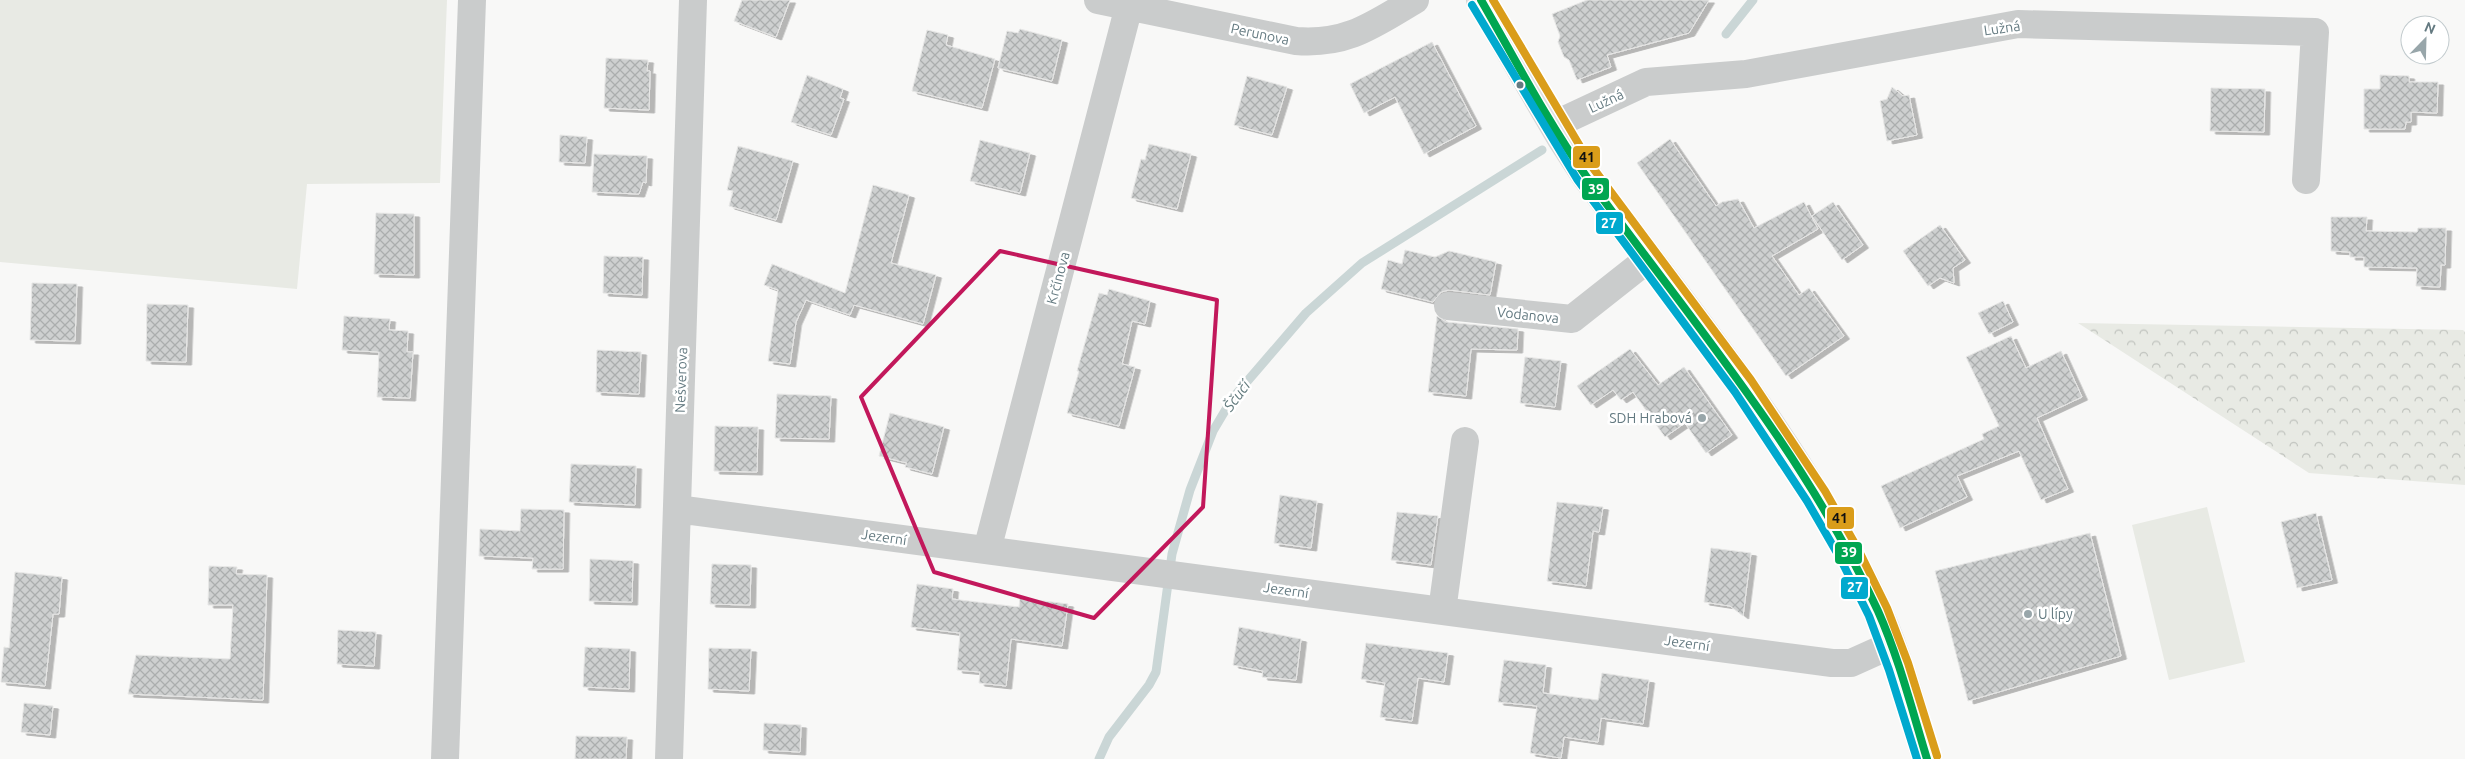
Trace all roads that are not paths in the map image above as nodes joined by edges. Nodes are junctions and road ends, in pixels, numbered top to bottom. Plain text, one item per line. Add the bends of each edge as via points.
1 (472, 0) edge
2 (693, 0) edge
3 (1098, 0) edge
4 (1415, 0) edge
5 (1480, 0) edge
6 (1129, 6) junction
7 (1554, 125) junction
8 (2306, 180) dead end
9 (1648, 259) junction
10 (1448, 306) dead end
11 (1465, 441) dead end
12 (677, 509) junction
13 (987, 550) junction
14 (1442, 611) junction
15 (1891, 645) junction
16 (445, 759) edge
17 (669, 759) edge
18 (1927, 759) edge

1 - 16 street
2 - 12 street, Nešverova
3 - 6 street, Perunova
4 - 6 street, Perunova via 1362,31 1320,43 1296,41
5 - 7 main road
6 - 13 street, Krčínova
7 - 8 street, Lužná via 1646,82 1746,74 2018,24 2315,32
7 - 9 main road via 1585,174
9 - 10 street, Vodanova via 1572,319
9 - 15 main road via 1789,454 1850,556
11 - 14 street
12 - 13 street, Jezerní
12 - 17 street, Nešverova
13 - 14 street, Jezerní
14 - 15 street, Jezerní via 1832,663 1852,663
15 - 18 main road

